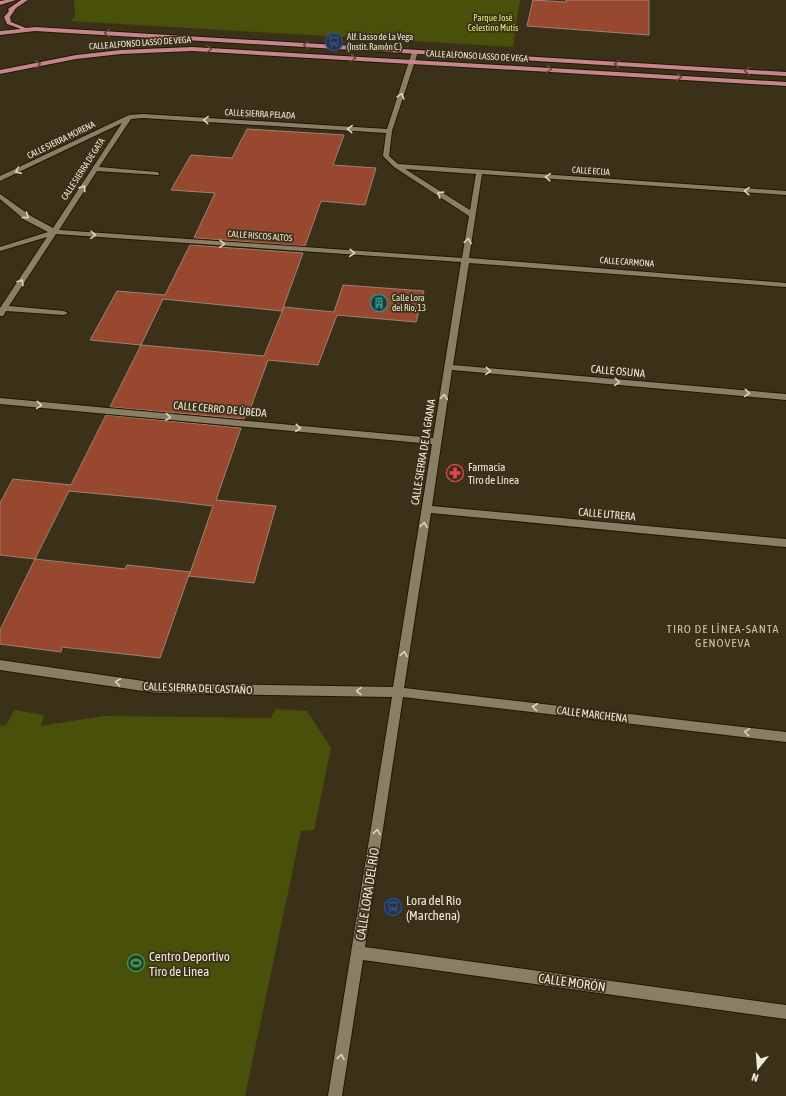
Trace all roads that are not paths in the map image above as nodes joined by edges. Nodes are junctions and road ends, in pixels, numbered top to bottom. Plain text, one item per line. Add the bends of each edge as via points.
1 (25, 0) edge
2 (0, 3) edge
3 (14, 3) edge
4 (0, 17) edge
5 (35, 29) junction
6 (0, 33) edge
7 (415, 52) junction
8 (412, 61) junction
9 (0, 72) edge
10 (786, 74) edge
11 (786, 84) edge
12 (129, 118) junction
13 (389, 131) junction
14 (396, 166) junction
15 (96, 169) junction
16 (479, 173) junction
17 (157, 174) dead end
18 (0, 179) edge
19 (786, 194) edge
20 (0, 196) edge
21 (472, 215) junction
22 (54, 232) junction
23 (0, 249) edge
24 (465, 260) junction
25 (786, 285) edge
26 (2, 311) edge
27 (64, 314) dead end
28 (449, 367) junction
29 (786, 397) edge
30 (0, 401) edge
31 (437, 441) junction
32 (427, 508) junction
33 (786, 543) edge
34 (0, 665) edge
35 (398, 692) junction
36 (786, 737) edge
37 (358, 953) junction
38 (786, 1012) edge
39 (335, 1096) edge

1 - 3 main road
2 - 3 main road
3 - 4 main road
3 - 5 main road via 7,17 9,23 16,27
5 - 6 main road, CALLE ALFONSO LASSO DE VEGA
7 -> 5 main road, CALLE ALFONSO LASSO DE VEGA
7 - 8 street
10 -> 7 main road, CALLE ALFONSO LASSO DE VEGA
9 -> 8 main road, CALLE ALFONSO LASSO DE VEGA via 76,57 165,49 270,52
8 -> 11 main road, CALLE ALFONSO LASSO DE VEGA
13 -> 8 street
13 -> 12 street, CALLE SIERRA PELADA via 143,116
12 - 15 street, CALLE SIERRA DE GATA
12 -> 18 street, CALLE SIERRA MORENA
13 - 14 street via 386,156
14 - 16 street, CALLE ECIJA
21 -> 14 street
15 - 17 street
22 -> 15 street, CALLE SIERRA DE GATA
19 -> 16 street, CALLE ECIJA
16 - 21 street, CALLE SIERRA DE LA GRANA
20 -> 22 street via 28,218
24 -> 21 street, CALLE SIERRA DE LA GRANA
22 - 23 street
22 -> 24 street, CALLE RISCOS ALTOS
26 -> 22 street, CALLE SIERRA DE GATA
24 - 25 street, CALLE CARMONA
24 - 28 street, CALLE SIERRA DE LA GRANA
26 - 27 street
28 -> 29 street, CALLE OSUNA
31 -> 28 street, CALLE SIERRA DE LA GRANA
30 -> 31 street, CALLE CERRO DE ÚBEDA
31 - 32 street, CALLE SIERRA DE LA GRANA
32 - 33 street, CALLE UTRERA
35 -> 32 street, CALLE SIERRA DE LA GRANA
35 -> 34 street, CALLE SIERRA DEL CASTAÑO via 157,688
36 -> 35 street, CALLE MARCHENA
37 -> 35 street, CALLE LORA DEL RÍO
37 - 38 street, CALLE MORÓN
39 -> 37 street, CALLE LORA DEL RÍO

